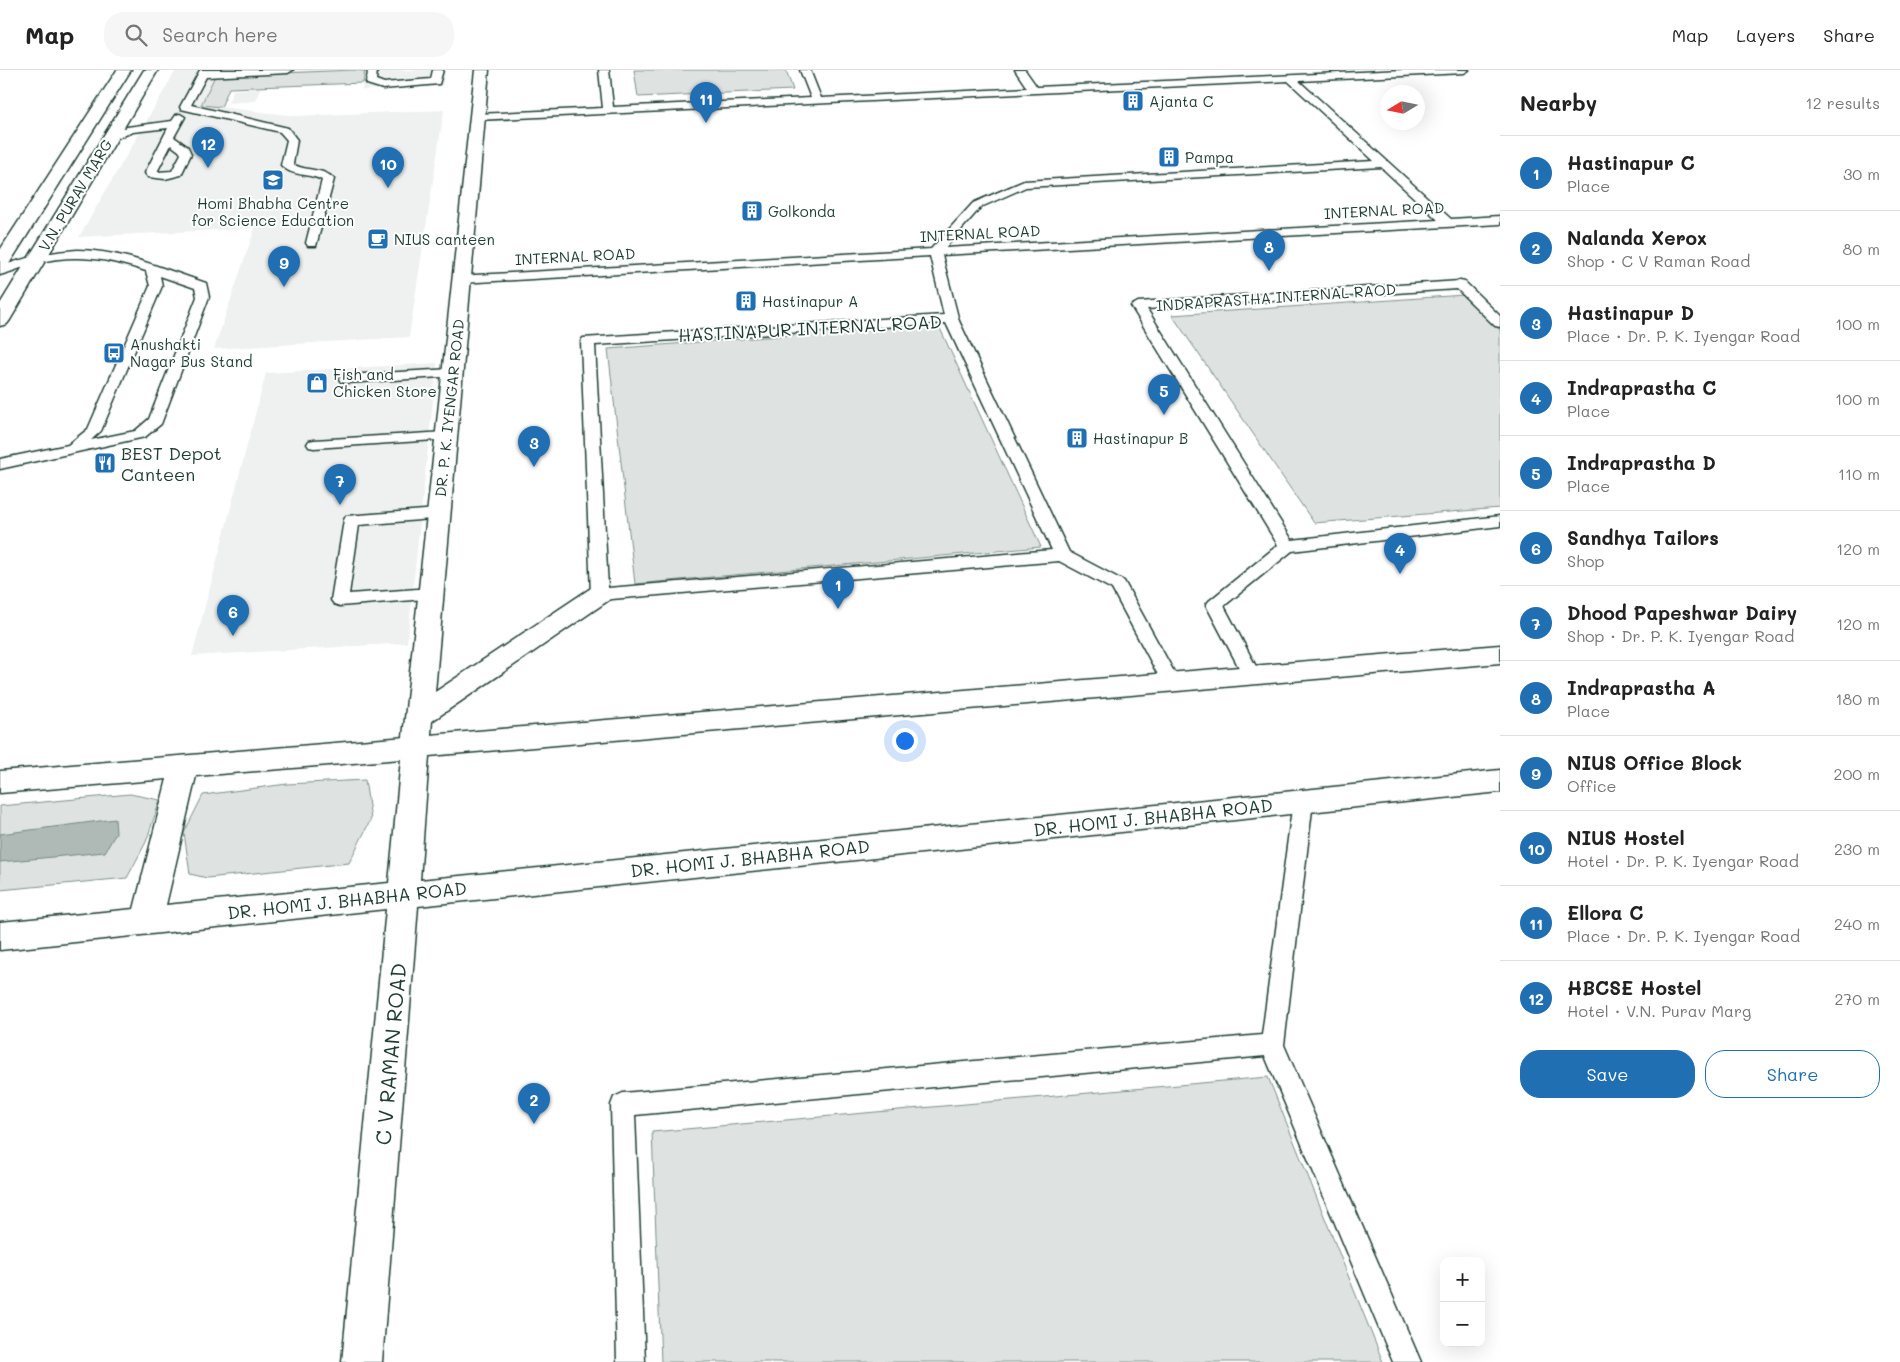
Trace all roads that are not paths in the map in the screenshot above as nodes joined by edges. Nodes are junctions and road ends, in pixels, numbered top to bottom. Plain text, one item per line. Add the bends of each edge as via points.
1 (124, 70) edge
2 (151, 70) edge
3 (288, 70) edge
4 (371, 70) edge
5 (438, 70) edge
6 (482, 70) edge
7 (604, 70) edge
8 (805, 70) edge
9 (1020, 70) edge
10 (1224, 70) edge
11 (1464, 70) edge
12 (1427, 71) edge
13 (204, 72) edge
14 (1290, 78) junction
15 (1234, 81) junction
16 (1034, 90) junction
17 (817, 101) junction
18 (185, 107) junction
19 (608, 111) junction
20 (477, 117) junction
21 (176, 123) junction
22 (109, 138) junction
23 (168, 138) dead end
24 (1383, 164) junction
25 (1500, 220) edge
26 (1448, 223) junction
27 (312, 242) dead end
28 (935, 252) junction
29 (36, 261) junction
30 (0, 264) edge
31 (152, 269) junction
32 (0, 271) edge
33 (461, 279) junction
34 (0, 320) edge
35 (1500, 323) edge
36 (954, 325) junction
37 (452, 373) junction
38 (346, 379) dead end
39 (446, 436) junction
40 (314, 444) dead end
41 (68, 450) junction
42 (0, 464) edge
43 (438, 514) junction
44 (1500, 521) edge
45 (1287, 546) junction
46 (1062, 555) junction
47 (431, 594) junction
48 (600, 594) junction
49 (1500, 654) edge
50 (1251, 674) junction
51 (1170, 681) junction
52 (417, 731) junction
53 (184, 766) junction
54 (1500, 781) edge
55 (0, 782) edge
56 (1303, 801) junction
57 (404, 894) junction
58 (146, 921) junction
59 (0, 936) edge
60 (1272, 1044) junction
61 (362, 1362) edge
62 (631, 1362) edge
63 (1407, 1362) edge

1 - 30 street, V.N. PURAV MARG
2 - 22 street, V.N. PURAV MARG
3 - 13 lane
4 - 5 lane via 371,82 383,86 435,82
6 - 20 street, DR. P. K. IYENGAR ROAD
7 - 19 lane
8 - 17 lane
9 - 16 lane
10 - 15 lane
11 - 12 lane
12 - 14 lane
13 - 18 lane
14 - 15 lane
14 - 24 lane
15 - 16 lane
16 - 17 lane
17 - 19 lane
18 - 21 lane
18 - 27 lane via 284,130 292,140 287,165 291,169 321,173 328,179
19 - 20 lane
20 - 33 street, DR. P. K. IYENGAR ROAD
21 - 22 lane via 131,129
21 - 23 lane
22 - 29 street, V.N. PURAV MARG
24 - 26 lane
24 - 28 lane via 1024,184 978,205
25 - 26 lane, INTERNAL ROAD
26 - 28 lane, INTERNAL ROAD
28 - 33 lane, INTERNAL ROAD
28 - 36 lane
29 - 31 lane via 69,254 101,255
29 - 32 lane
29 - 34 street, V.N. PURAV MARG
31 - 41 lane via 156,286 94,431
31 - 41 lane via 201,286 203,297 156,421 140,434
33 - 37 street, DR. P. K. IYENGAR ROAD
35 - 45 lane, INDRAPRASTHA INTERNAL RAOD via 1460,285 1138,306
36 - 46 lane, HASTINAPUR INTERNAL ROAD
36 - 48 lane, HASTINAPUR INTERNAL ROAD via 951,319 588,341
37 - 38 lane
37 - 39 street, DR. P. K. IYENGAR ROAD
39 - 40 lane
39 - 43 street, DR. P. K. IYENGAR ROAD
41 - 42 lane
43 - 47 street, DR. P. K. IYENGAR ROAD
43 - 47 lane via 352,520 340,600
44 - 45 lane
45 - 50 lane via 1215,605
46 - 48 lane
46 - 51 lane via 1118,585
47 - 52 street, DR. P. K. IYENGAR ROAD
48 - 52 street
49 - 50 street
50 - 51 street
51 - 52 street
52 - 53 street
52 - 57 street, C V RAMAN ROAD
53 - 55 street
53 - 58 street
54 - 56 street, DR. HOMI J. BHABHA ROAD
56 - 57 street, DR. HOMI J. BHABHA ROAD
56 - 60 lane
57 - 58 street, DR. HOMI J. BHABHA ROAD
57 - 61 street, C V RAMAN ROAD
58 - 59 street, DR. HOMI J. BHABHA ROAD
60 - 62 lane via 623,1105
60 - 63 lane

